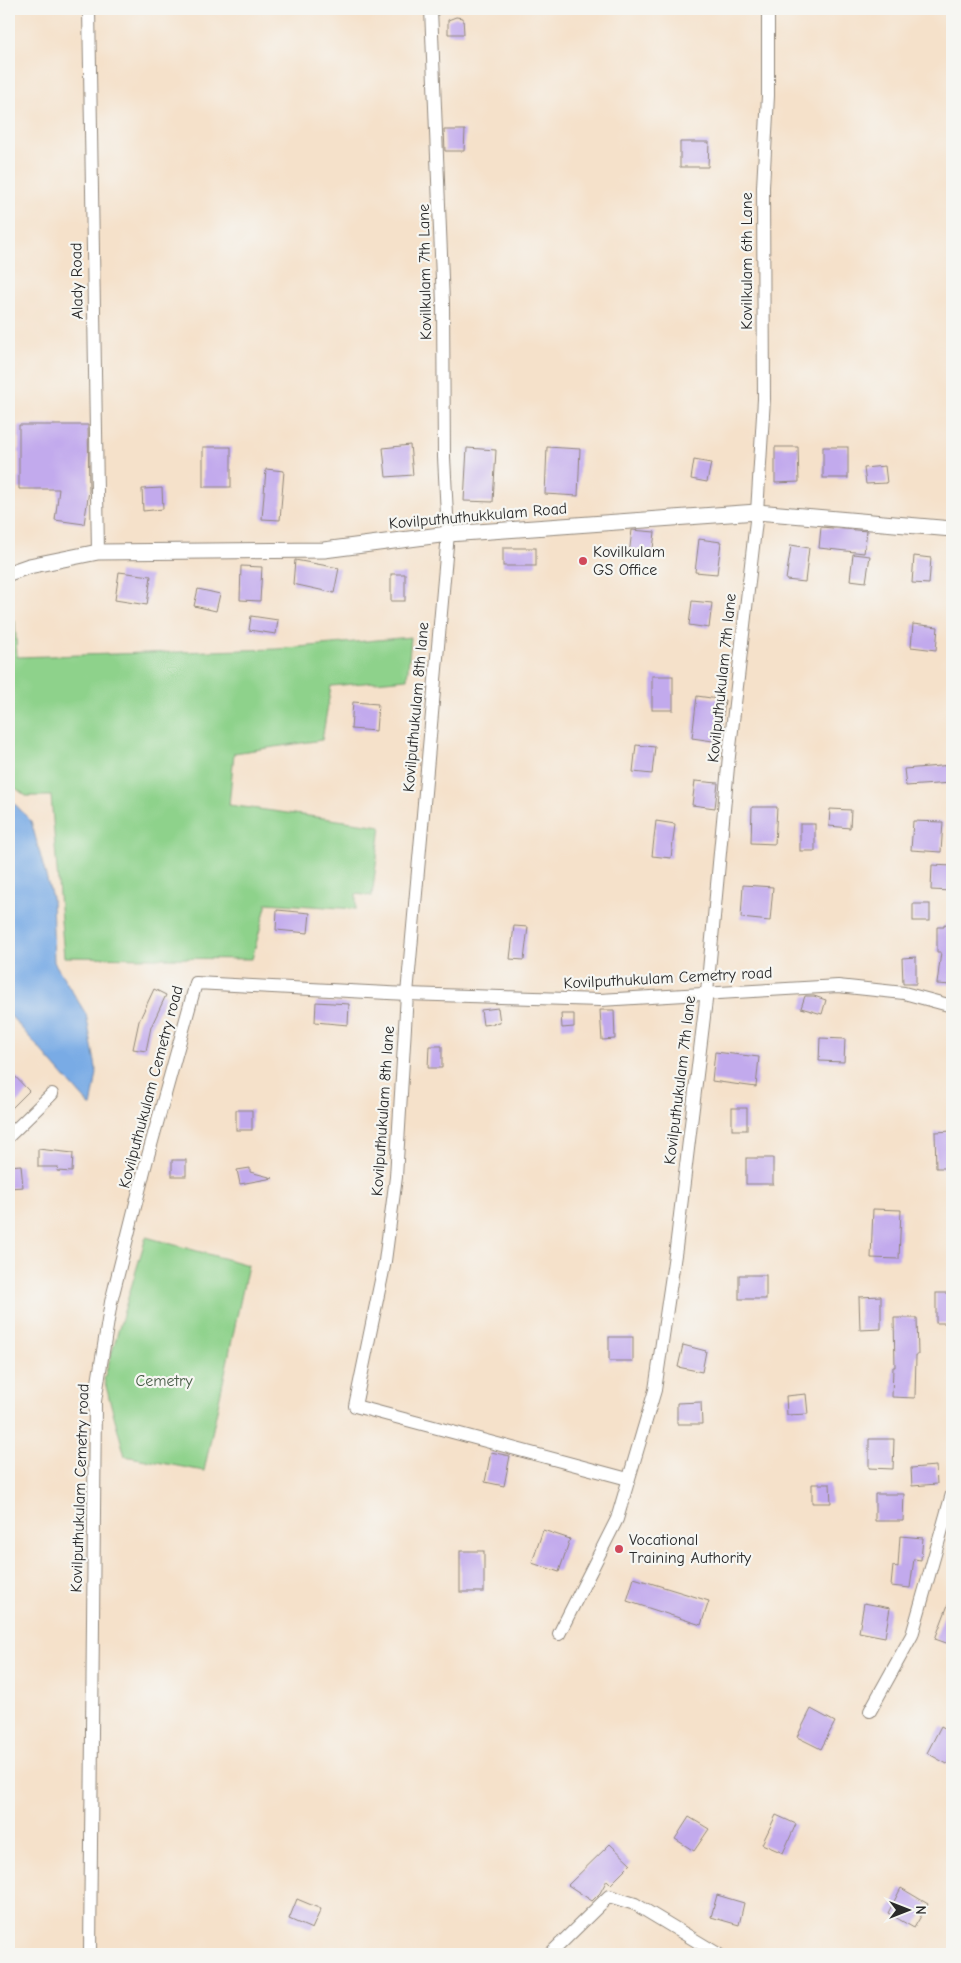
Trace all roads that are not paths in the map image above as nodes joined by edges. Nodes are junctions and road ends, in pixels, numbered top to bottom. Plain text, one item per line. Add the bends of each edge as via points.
1 (89, 9) edge
2 (431, 9) edge
3 (768, 9) edge
4 (757, 512) junction
5 (952, 529) edge
6 (448, 534) junction
7 (98, 552) junction
8 (9, 573) edge
9 (707, 992) junction
10 (407, 994) junction
11 (952, 1006) edge
12 (52, 1094) dead end
13 (9, 1136) edge
14 (628, 1480) junction
15 (952, 1494) edge
16 (559, 1634) dead end
17 (870, 1711) dead end
18 (90, 1954) edge
19 (550, 1954) edge
20 (718, 1954) edge

1 - 7 street, Alady Road
2 - 6 street, Kovilkulam 7th Lane
3 - 4 street, Kovilkulam 6th Lane via 763,187 764,399
4 - 5 street, Kovilputhuthukkulam Road
4 - 6 street, Kovilputhuthukkulam Road
4 - 9 street, Kovilputhukulam 7th lane via 729,756
6 - 7 street, Kovilputhuthukkulam Road via 324,550
6 - 10 street, Kovilputhukulam 8th lane
7 - 8 street, Kovilputhuthukkulam Road
9 - 10 street, Kovilputhukulam Cemetry road via 600,1000
9 - 11 street, Kovilputhukulam Cemetry road via 838,986 904,993
9 - 14 street, Kovilputhukulam 7th lane via 676,1248 654,1390
10 - 14 street, Kovilputhukulam 8th lane via 396,1177 385,1261 355,1406
10 - 18 street, Kovilputhukulam Cemetry road via 196,983 111,1302 95,1401
12 - 13 street
14 - 16 street, Kovilputhukulam 7th lane via 617,1519
15 - 17 street via 912,1635
19 - 20 street via 609,1896 635,1904

